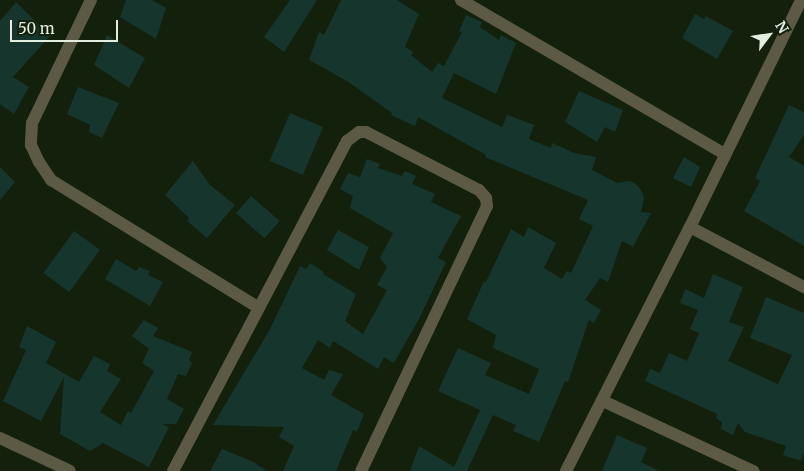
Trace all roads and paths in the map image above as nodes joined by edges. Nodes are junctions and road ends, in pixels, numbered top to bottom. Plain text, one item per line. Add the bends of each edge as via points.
1 (91, 0) edge
2 (461, 0) edge
3 (801, 0) edge
4 (725, 154) junction
5 (690, 227) junction
6 (804, 287) edge
7 (259, 308) junction
8 (603, 401) junction
9 (2, 442) edge
10 (70, 471) edge
11 (173, 471) edge
12 (361, 471) edge
13 (566, 471) edge
14 (753, 471) edge

1 - 7 street via 32,123 31,145 39,162 51,180
2 - 4 street
3 - 4 street
4 - 5 street
5 - 6 street
5 - 8 street
7 - 11 street
7 - 12 street via 347,141 359,132 366,132 479,190 486,198 484,216
8 - 13 street
8 - 14 street
9 - 10 street

